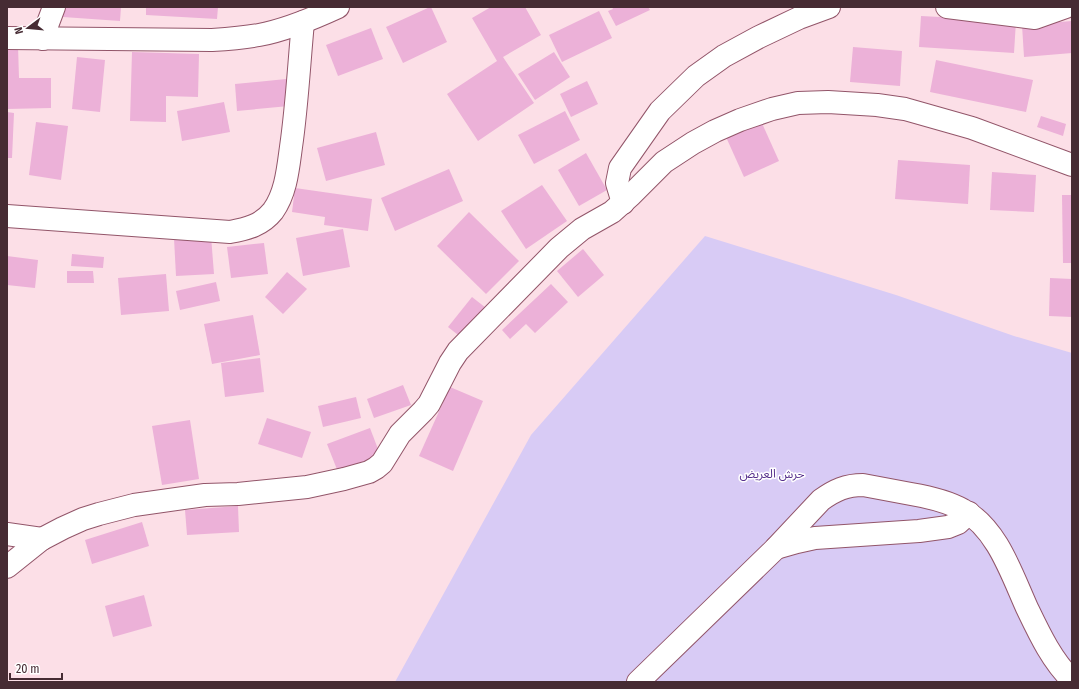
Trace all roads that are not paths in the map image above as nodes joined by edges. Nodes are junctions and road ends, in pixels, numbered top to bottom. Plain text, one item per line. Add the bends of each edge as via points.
1 (54, 7) edge
2 (338, 7) edge
3 (829, 7) edge
4 (947, 7) edge
5 (1066, 7) edge
6 (303, 22) junction
7 (7, 38) edge
8 (43, 39) junction
9 (1072, 165) edge
10 (623, 202) junction
11 (7, 216) edge
12 (969, 513) junction
13 (7, 534) edge
14 (42, 539) junction
15 (775, 549) junction
16 (7, 567) edge
17 (1072, 680) edge
18 (638, 682) edge

1 - 8 street
2 - 6 street
3 - 10 street via 759,37 724,56 696,76 660,111 620,168 617,183
4 - 5 street via 1035,18
6 - 8 street via 258,35 212,40
6 - 11 street via 286,180 277,204 260,223 247,229 230,232
7 - 8 street
9 - 10 street via 972,128 905,109 877,104 798,103 772,108 740,120 693,143 664,162
10 - 14 street via 612,212 582,229 559,248 458,351 429,404 400,434 387,456 376,468 360,475 307,487 198,496 134,505 99,514 62,528
12 - 15 street via 958,523 948,527 815,538
12 - 15 street via 943,501 853,485 821,500
12 - 17 street via 987,530 1038,630 1064,672
13 - 14 street
14 - 16 street
15 - 18 street

